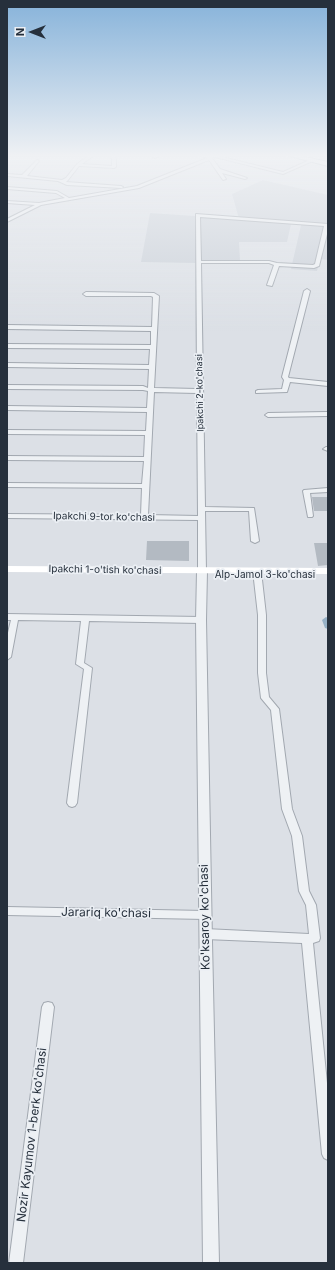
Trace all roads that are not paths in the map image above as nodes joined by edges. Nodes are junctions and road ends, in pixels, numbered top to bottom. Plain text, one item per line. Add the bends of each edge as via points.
1 (20, 213) edge
2 (8, 219) edge
3 (327, 225) edge
4 (199, 262) junction
5 (277, 264) junction
6 (270, 284) dead end
7 (306, 291) dead end
8 (86, 294) dead end
9 (7, 328) edge
10 (154, 329) junction
11 (7, 346) edge
12 (153, 348) junction
13 (7, 365) edge
14 (152, 367) junction
15 (287, 380) junction
16 (328, 384) edge
17 (7, 387) edge
18 (151, 390) junction
19 (200, 391) junction
20 (258, 392) dead end
21 (7, 408) edge
22 (150, 410) junction
23 (328, 414) edge
24 (268, 415) dead end
25 (7, 432) edge
26 (149, 433) junction
27 (7, 458) edge
28 (147, 459) junction
29 (7, 485) edge
30 (146, 486) junction
31 (328, 490) edge
32 (202, 508) junction
33 (7, 516) edge
34 (310, 516) dead end
35 (144, 518) junction
36 (202, 518) junction
37 (255, 541) dead end
38 (7, 569) edge
39 (328, 571) edge
40 (7, 573) edge
41 (202, 573) junction
42 (257, 573) junction
43 (328, 575) edge
44 (11, 617) edge
45 (85, 619) junction
46 (201, 620) junction
47 (7, 657) edge
48 (72, 803) dead end
49 (7, 911) edge
50 (205, 915) junction
51 (205, 934) junction
52 (307, 939) junction
53 (48, 1006) dead end
54 (328, 1154) edge
55 (16, 1263) edge
56 (211, 1263) edge

1 - 2 street
3 - 4 street, Ipakchi 2-ko'chasi via 198,214
3 - 5 street via 316,266
4 - 5 street
4 - 19 street, Ipakchi 2-ko'chasi
5 - 6 street
7 - 15 street via 285,377
8 - 10 street via 155,295
9 - 10 street
10 - 12 street
11 - 12 street
12 - 14 street
13 - 14 street
14 - 18 street
15 - 16 street
15 - 20 street via 283,392
17 - 18 street
18 - 19 street
18 - 22 street
19 - 32 street, Ipakchi 2-ko'chasi
21 - 22 street
22 - 26 street
23 - 24 street
25 - 26 street
26 - 28 street
27 - 28 street
28 - 30 street
29 - 30 street
30 - 35 street
31 - 34 street via 306,491
32 - 36 street, Ipakchi 2-ko'chasi
32 - 37 street via 252,509
33 - 35 street, Ipakchi 9-tor ko'chasi
35 - 36 street, Ipakchi 9-tor ko'chasi
36 - 41 street, Ipakchi 2-ko'chasi
38 - 41 main road, Ipakchi 1-o'tish ko'chasi
39 - 42 main road, Alp-Jamol 3-ko'chasi
40 - 41 main road, Ipakchi 1-o'tish ko'chasi
41 - 42 main road, Alp-Jamol 3-ko'chasi
41 - 46 street, Ko'ksaroy ko'chasi
42 - 43 main road, Alp-Jamol 3-ko'chasi
42 - 52 street via 262,615 262,674 266,698 274,709 287,809 297,836 304,892 311,905 315,938
44 - 45 street
44 - 47 street
45 - 46 street
45 - 48 street via 80,664 88,668
46 - 50 street, Ko'ksaroy ko'chasi
49 - 50 street, Jarariq ko'chasi
50 - 51 street, Ko'ksaroy ko'chasi
51 - 52 street
51 - 56 street, Ko'ksaroy ko'chasi
52 - 54 street
53 - 55 street, Nozir Kayumov 1-berk ko'chasi

